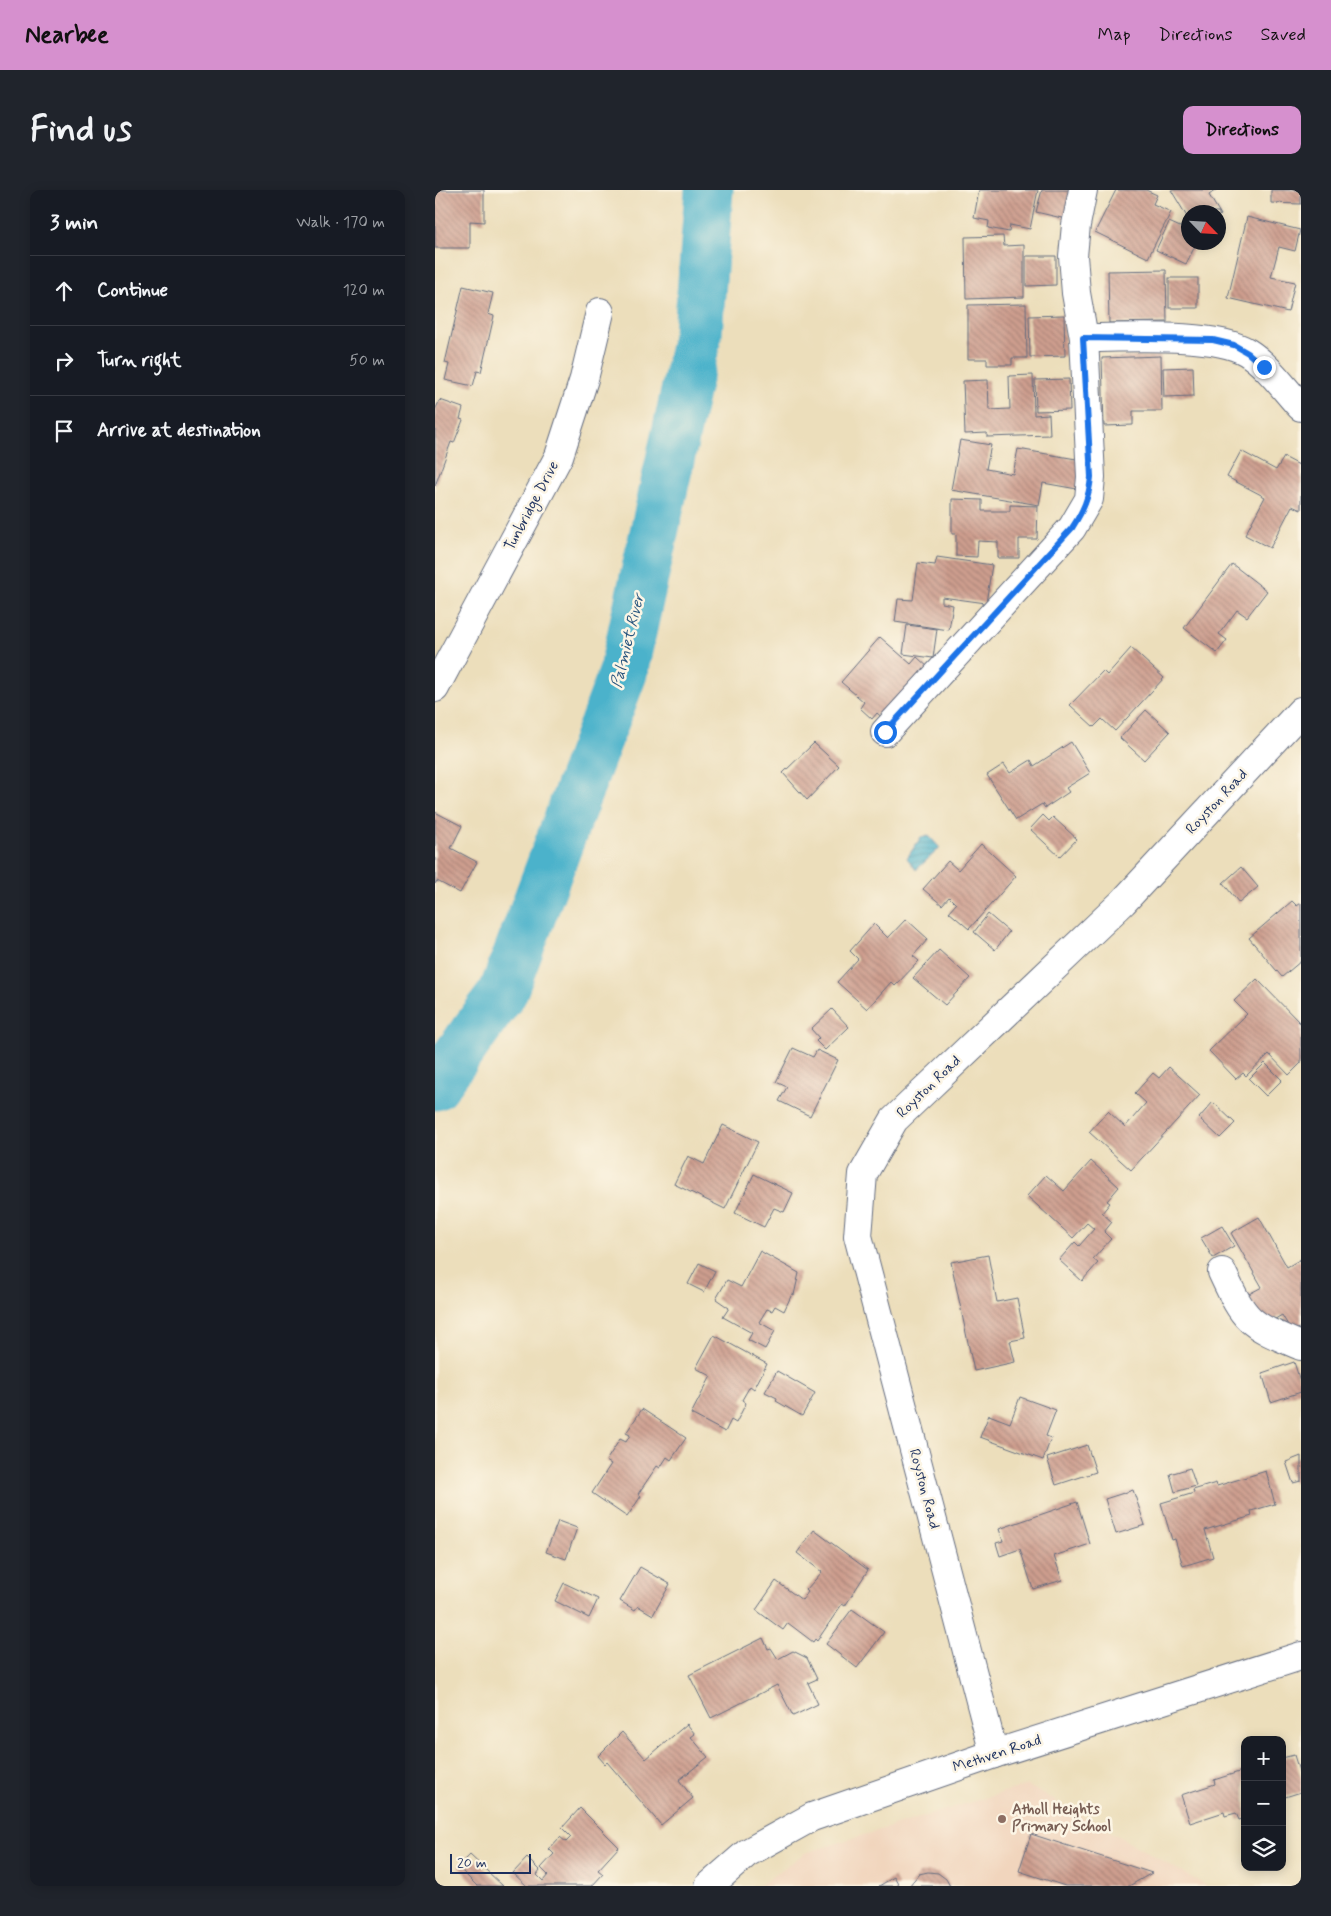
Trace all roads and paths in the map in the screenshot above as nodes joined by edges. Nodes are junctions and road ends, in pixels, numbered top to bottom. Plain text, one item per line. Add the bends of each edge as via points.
1 (1083, 190) edge
2 (599, 312) dead end
3 (1083, 338) junction
4 (1301, 407) edge
5 (435, 688) edge
6 (1301, 711) edge
7 (885, 732) dead end
8 (1222, 1272) dead end
9 (1301, 1346) edge
10 (1301, 1656) edge
11 (994, 1754) junction
12 (709, 1886) edge

1 - 3 street via 1073,256
2 - 5 street, Tunbridge Drive via 579,397 559,456
3 - 4 street via 1213,340 1234,345 1264,367
3 - 7 street via 1091,477 1089,499 1082,513 1072,528
6 - 11 street, Royston Road via 1123,902 894,1120 863,1174 858,1236
8 - 9 street via 1238,1307 1247,1318
10 - 11 street, Methven Road
11 - 12 street, Methven Road via 812,1817 747,1853

